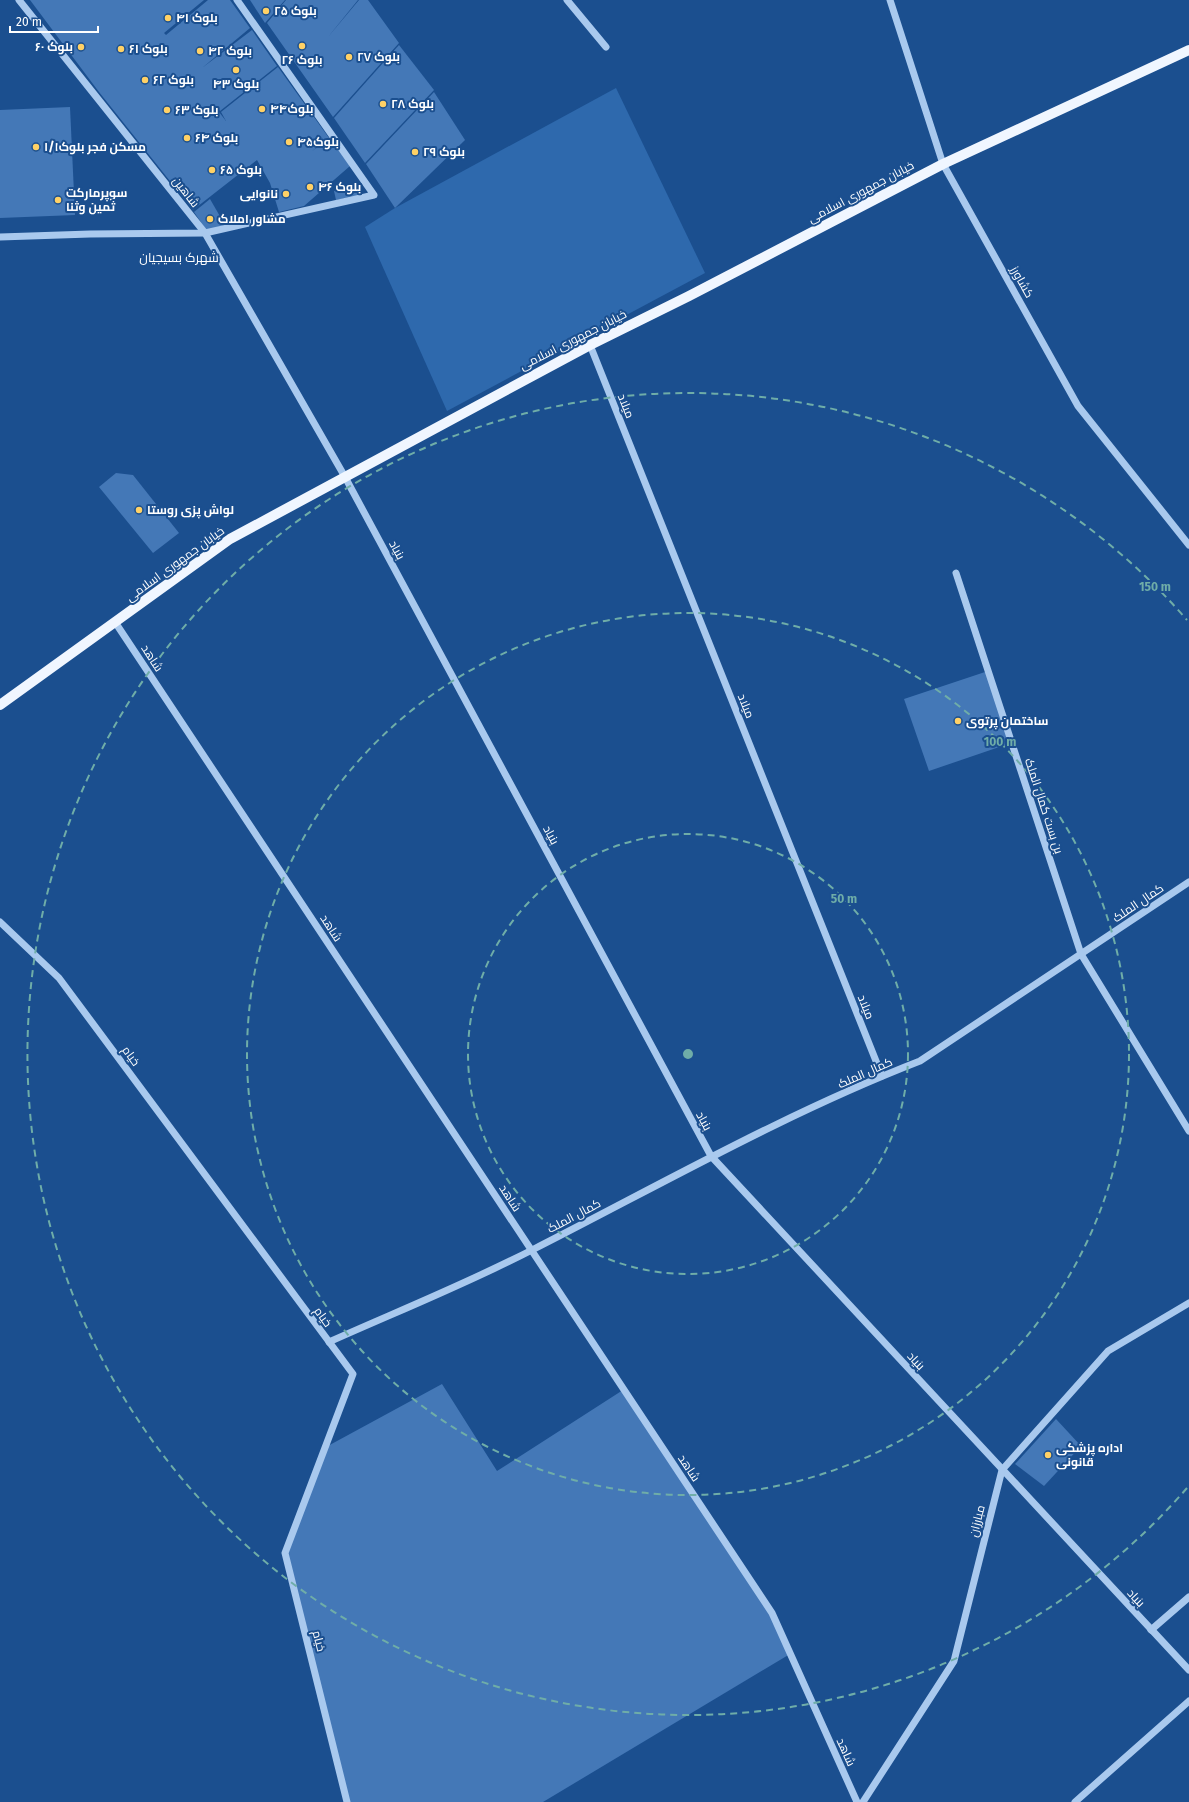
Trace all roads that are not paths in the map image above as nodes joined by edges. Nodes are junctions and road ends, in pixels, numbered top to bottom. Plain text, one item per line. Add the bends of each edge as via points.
1 (19, 0) edge
2 (237, 0) edge
3 (567, 0) edge
4 (890, 0) edge
5 (606, 47) dead end
6 (1189, 50) edge
7 (943, 164) junction
8 (205, 234) junction
9 (0, 237) edge
10 (590, 345) junction
11 (345, 477) junction
12 (1189, 545) edge
13 (956, 573) dead end
14 (115, 622) junction
15 (0, 705) edge
16 (1189, 882) edge
17 (0, 922) edge
18 (1081, 954) junction
19 (882, 1076) junction
20 (1189, 1131) edge
21 (711, 1156) junction
22 (531, 1251) junction
23 (1189, 1303) edge
24 (329, 1342) junction
25 (1002, 1470) junction
26 (1189, 1597) edge
27 (1151, 1630) junction
28 (1189, 1670) edge
29 (1189, 1702) edge
30 (347, 1802) edge
31 (857, 1802) edge
32 (863, 1802) edge
33 (1075, 1802) edge

1 - 8 street, شاهین
2 - 8 street via 374,195
3 - 5 street
4 - 7 street, کشاورز
6 - 7 main road, خیابان جمهوری اسلامی
7 - 10 main road, خیابان جمهوری اسلامی via 690,296
7 - 12 street, کشاورز via 1078,406
8 - 9 street
8 - 11 street, شاهین
10 - 11 main road, خیابان جمهوری اسلامی
10 - 19 street, میلاد
11 - 14 main road, خیابان جمهوری اسلامی via 230,539
11 - 21 street, بنیاد
13 - 18 street, بن بست کمال الملک
14 - 15 main road, خیابان جمهوری اسلامی
14 - 22 street, شاهد
16 - 18 street, کمال الملک
17 - 24 street, خیام via 59,978
18 - 19 street, کمال الملک via 920,1061
18 - 20 street, بن بست کمال الملک
19 - 21 street, کمال الملک
21 - 22 street, کمال الملک
21 - 25 street, بنیاد
22 - 24 street, کمال الملک
22 - 31 street, شاهد via 772,1613
23 - 25 street, مبارزان via 1108,1352
24 - 30 street, خیام via 353,1374 285,1553
25 - 27 street, بنیاد
25 - 32 street, مبارزان via 954,1661
26 - 27 street
27 - 28 street, بنیاد
29 - 33 street

